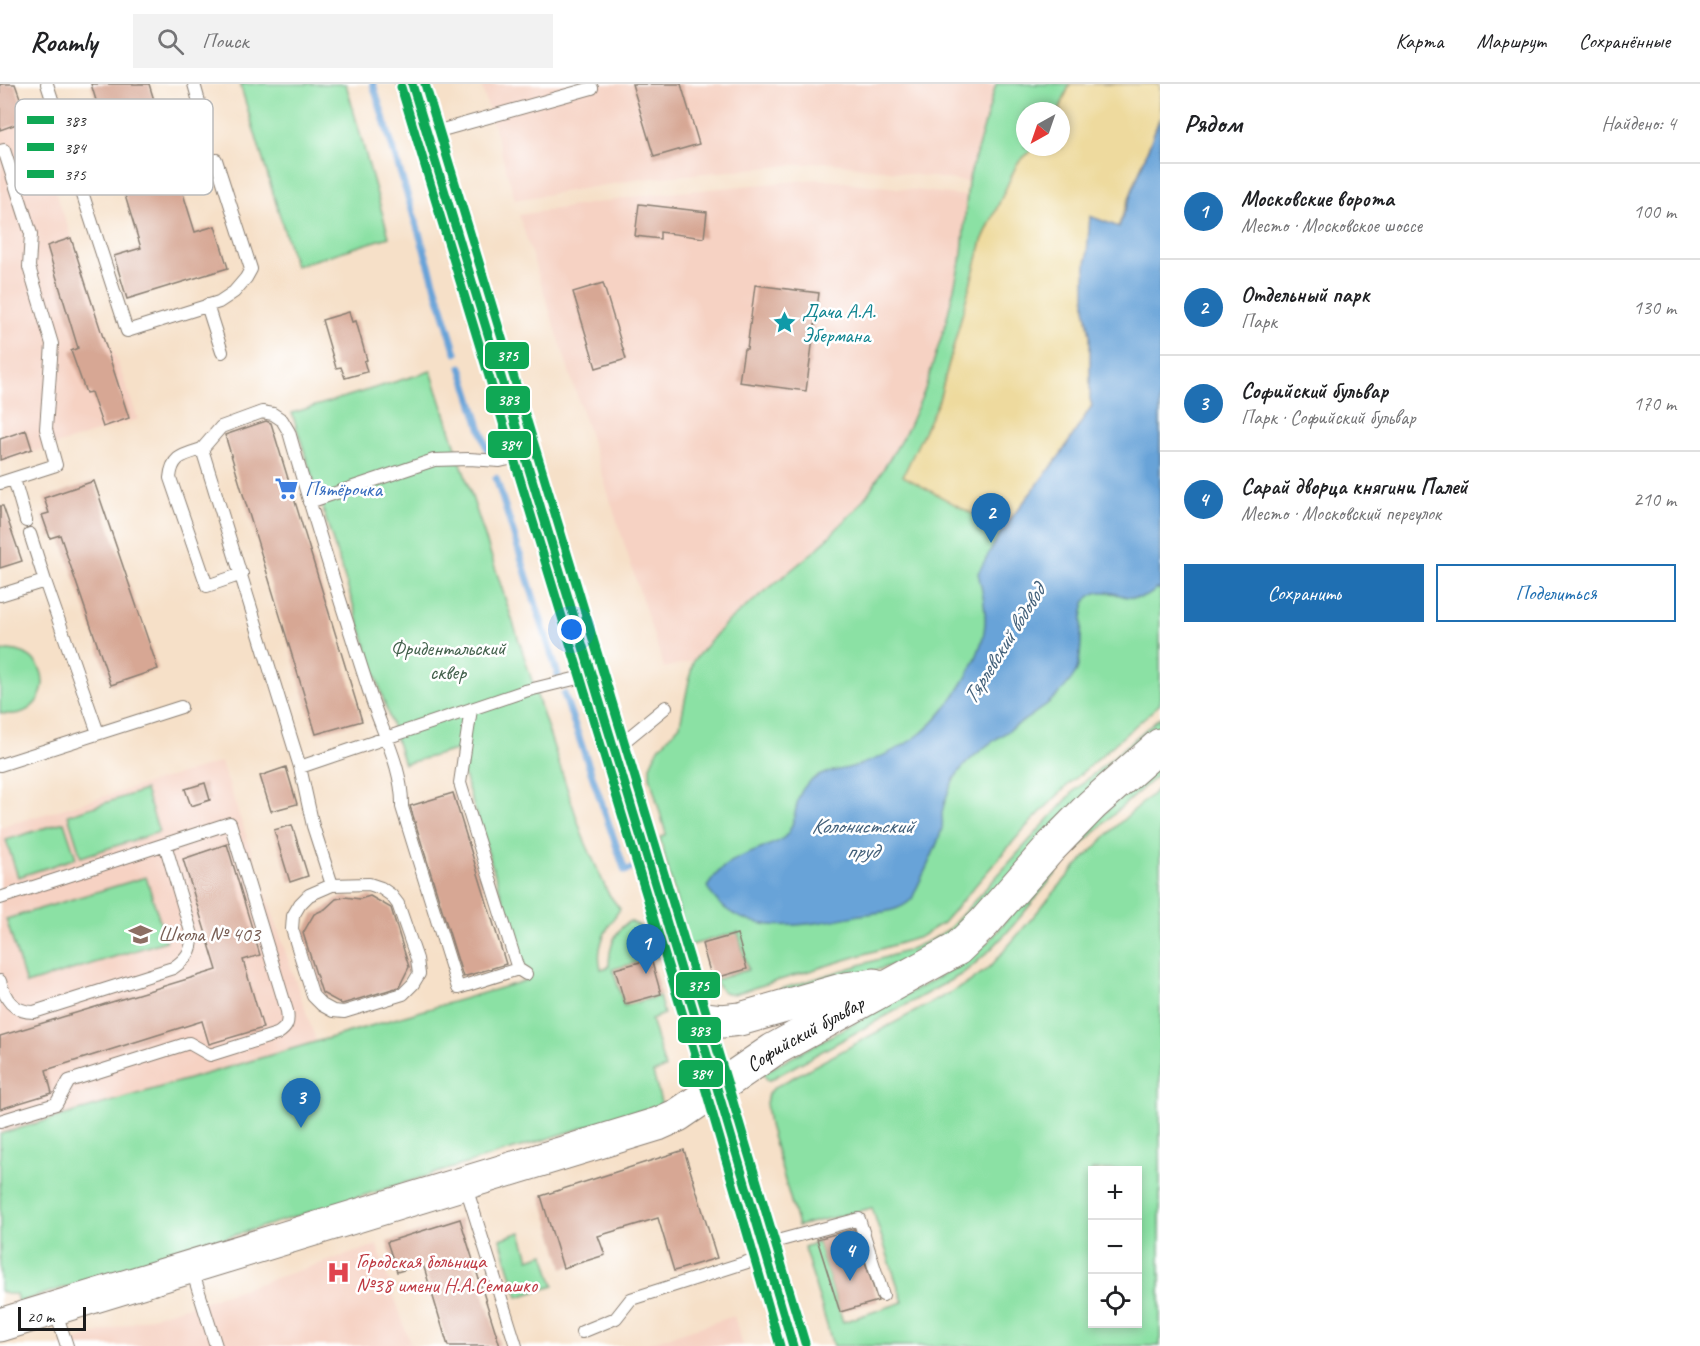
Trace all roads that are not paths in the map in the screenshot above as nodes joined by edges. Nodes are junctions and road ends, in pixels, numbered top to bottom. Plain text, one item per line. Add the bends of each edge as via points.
1 (47, 84) edge
2 (194, 84) edge
3 (412, 84) edge
4 (592, 88) dead end
5 (52, 99) edge
6 (198, 99) edge
7 (427, 134) junction
8 (0, 151) edge
9 (213, 160) edge
10 (15, 183) edge
11 (19, 195) edge
12 (83, 195) edge
13 (207, 305) junction
14 (222, 352) dead end
15 (202, 449) junction
16 (525, 456) junction
17 (14, 479) junction
18 (0, 483) edge
19 (309, 502) junction
20 (26, 521) dead end
21 (30, 534) dead end
22 (242, 574) junction
23 (45, 581) junction
24 (0, 595) edge
25 (591, 674) junction
26 (181, 707) dead end
27 (666, 707) dead end
28 (471, 709) junction
29 (98, 733) junction
30 (386, 738) junction
31 (1160, 745) edge
32 (614, 750) junction
33 (0, 765) edge
34 (300, 767) junction
35 (165, 844) junction
36 (332, 885) junction
37 (0, 898) edge
38 (0, 981) edge
39 (897, 981) junction
40 (696, 1018) junction
41 (717, 1088) junction
42 (0, 1121) edge
43 (464, 1183) junction
44 (765, 1251) junction
45 (191, 1267) junction
46 (883, 1295) dead end
47 (55, 1309) junction
48 (0, 1325) edge
49 (582, 1332) dead end
50 (67, 1346) edge
51 (216, 1346) edge
52 (516, 1346) edge
53 (793, 1346) edge

1 - 5 lane
2 - 6 lane
3 - 7 main road
4 - 7 lane
7 - 16 main road
8 - 10 lane via 4,150
9 - 13 lane via 250,269 234,292
11 - 17 lane via 32,234 28,267 52,344 46,429 56,465
12 - 13 lane via 128,331
13 - 14 lane
15 - 19 lane via 221,427 262,412 273,414 289,432
15 - 22 lane
15 - 22 lane via 177,459 170,478 207,586
16 - 19 lane via 500,461 434,459
16 - 25 main road
17 - 18 lane
17 - 20 lane
19 - 30 lane
21 - 23 lane
22 - 34 lane
23 - 24 lane
23 - 29 lane
25 - 28 lane
25 - 32 main road
26 - 29 lane
27 - 32 lane
28 - 30 lane
28 - 30 lane via 460,783 522,971 458,988 402,807 403,788
29 - 33 lane
30 - 34 lane
31 - 39 main road, Софийский бульвар via 1092,805 957,949
32 - 40 main road
34 - 36 lane
35 - 37 lane
35 - 38 lane via 192,935 191,949 184,960 173,968 34,1012 21,1011 10,1004
35 - 42 lane via 230,823 287,1011 289,1021 285,1029 210,1055 189,1043 69,1081 56,1104
36 - 36 lane via 369,884 381,888 398,904 419,974 403,994 344,1012 333,1011 313,996 292,929 293,916 309,895
39 - 40 main road, Софийский бульвар via 845,989 740,1019
39 - 41 main road, Софийский бульвар via 773,1050
40 - 41 main road
41 - 43 main road, Софийский бульвар via 658,1124
41 - 44 main road
43 - 45 main road, Софийский бульвар
43 - 52 lane
44 - 46 lane via 859,1219
44 - 49 lane via 631,1299 616,1318
44 - 53 main road
45 - 47 main road, Софийский бульвар
45 - 51 lane
47 - 48 main road, Софийский бульвар
47 - 50 lane

